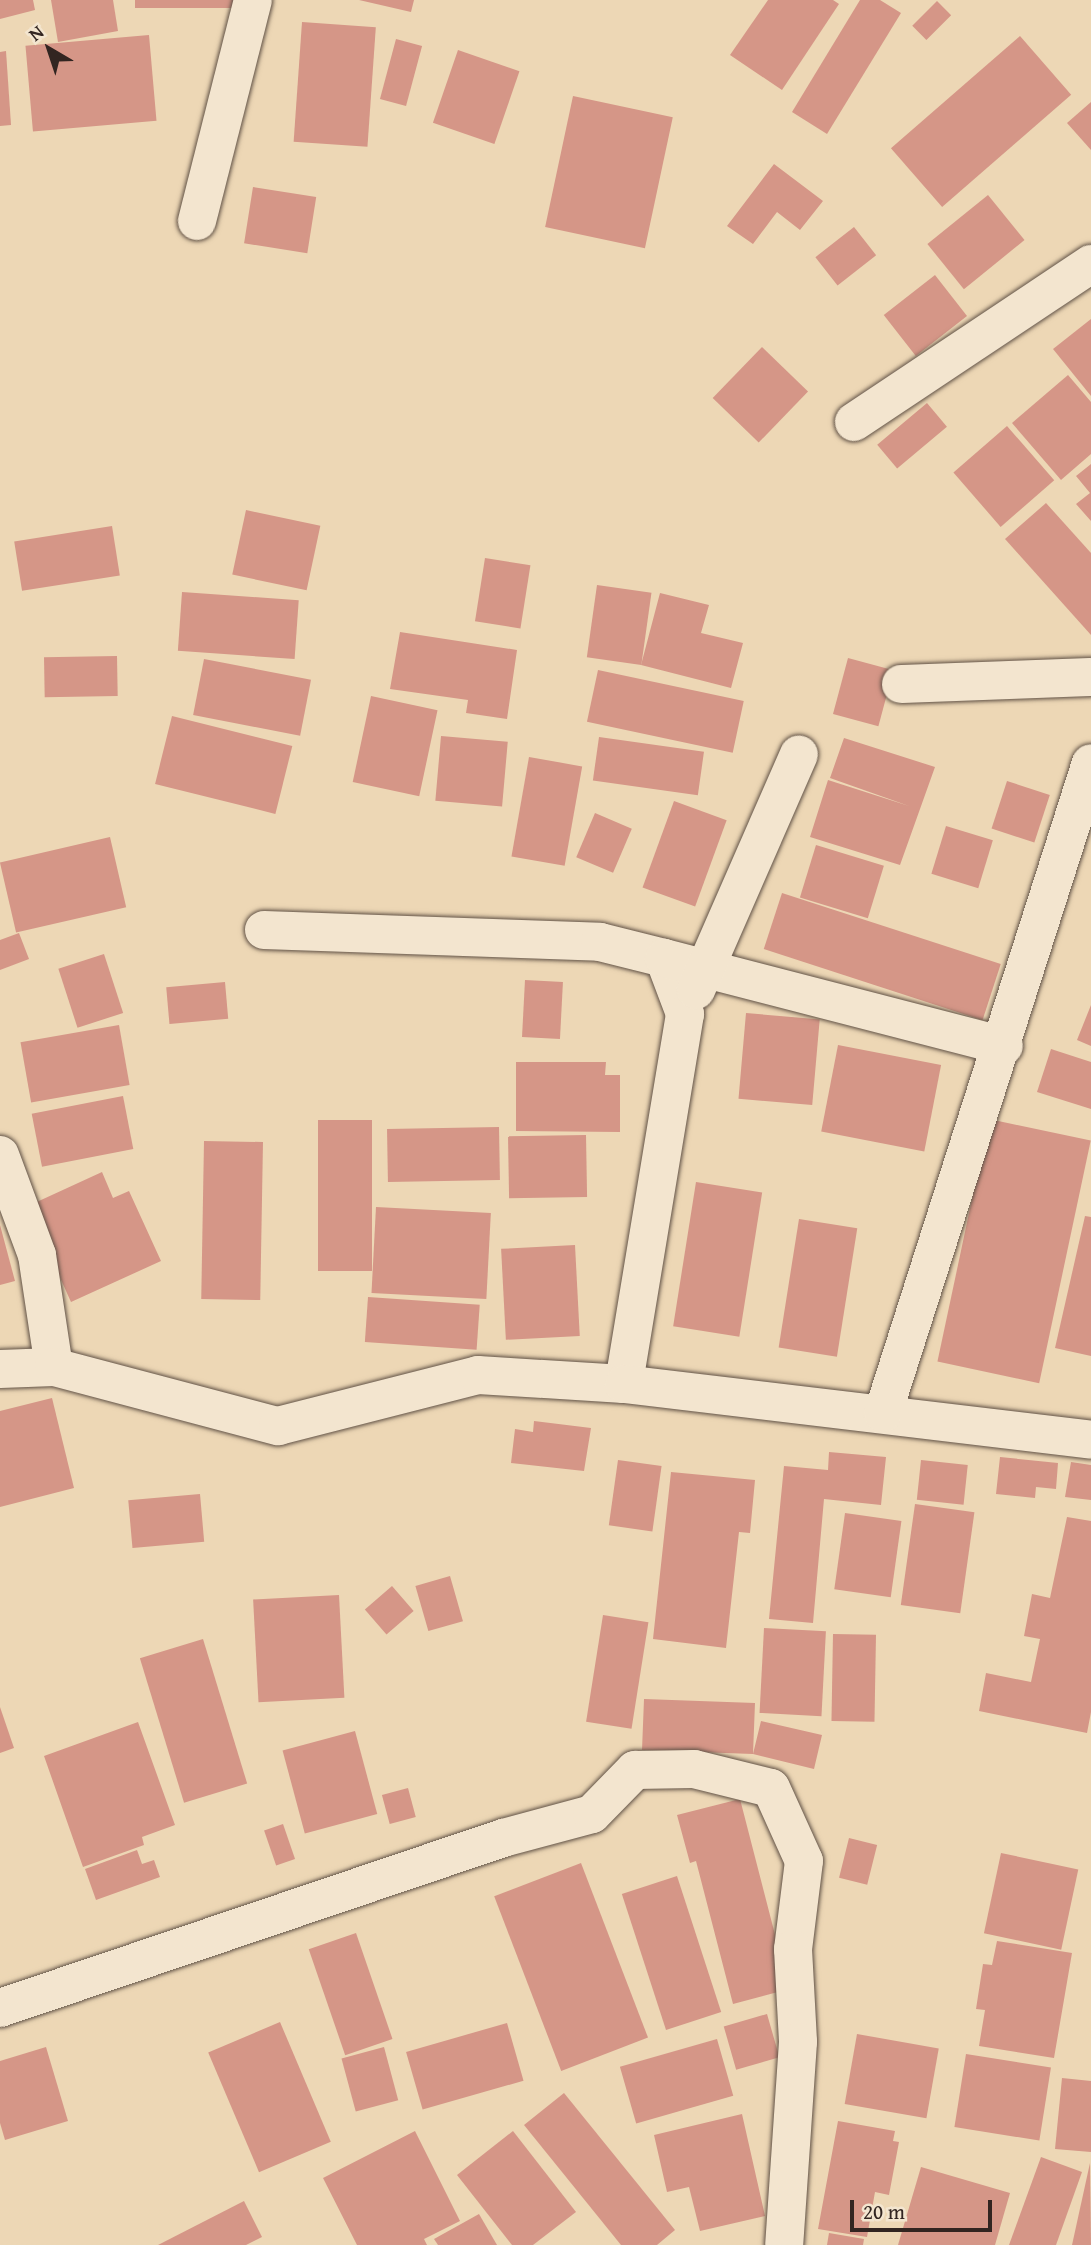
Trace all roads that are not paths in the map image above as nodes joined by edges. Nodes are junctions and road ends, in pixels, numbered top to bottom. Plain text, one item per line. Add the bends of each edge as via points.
1 (253, 0) edge
2 (197, 221) dead end
3 (1091, 264) edge
4 (853, 422) dead end
5 (1091, 677) edge
6 (901, 684) dead end
7 (799, 754) dead end
8 (1091, 763) edge
9 (264, 930) dead end
10 (664, 958) junction
11 (708, 966) junction
12 (685, 1014) junction
13 (1004, 1046) junction
14 (0, 1155) edge
15 (54, 1367) junction
16 (0, 1369) edge
17 (624, 1384) junction
18 (883, 1413) junction
19 (1091, 1440) edge
20 (0, 2008) edge
21 (784, 2245) edge

1 - 2 street
3 - 4 street
5 - 6 street
7 - 11 street
8 - 13 street
9 - 10 street via 600,942
10 - 11 street
10 - 12 street
11 - 12 street
11 - 13 street via 881,1017
12 - 17 street
13 - 18 street
14 - 15 street via 37,1255
15 - 16 street
15 - 17 street via 278,1426 478,1375
17 - 18 street
18 - 19 street
20 - 21 street via 503,1838 592,1814 635,1770 694,1769 771,1788 804,1861 793,1949 798,2042

